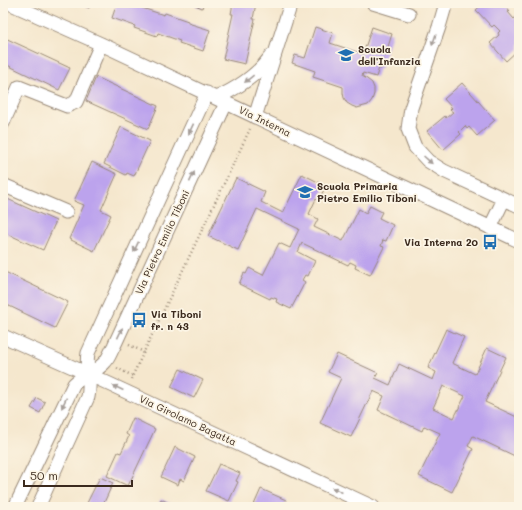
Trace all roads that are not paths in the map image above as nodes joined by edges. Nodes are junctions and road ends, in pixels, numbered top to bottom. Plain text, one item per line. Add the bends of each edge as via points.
1 (10, 3) edge
2 (291, 3) edge
3 (373, 3) edge
4 (446, 3) edge
5 (409, 14) dead end
6 (101, 44) junction
7 (275, 50) junction
8 (216, 98) junction
9 (253, 120) junction
10 (3, 123) edge
11 (3, 185) edge
12 (504, 199) junction
13 (519, 206) edge
14 (66, 212) dead end
15 (490, 228) junction
16 (519, 241) edge
17 (3, 336) edge
18 (88, 374) junction
19 (15, 507) edge
20 (38, 507) edge
21 (373, 507) edge

1 - 6 street, Via Interna
2 - 7 street
3 - 5 street
4 -> 12 street via 411,108 408,129 415,147 428,161
6 - 8 street, Via Interna
6 - 10 street via 76,102 67,106 19,87
7 -> 8 street via 266,63 249,78
7 - 9 street
8 - 9 street, Via Interna
8 -> 18 street, Via Pietro Emilio Tiboni via 88,353
18 -> 8 street, Via Pietro Emilio Tiboni via 105,362 114,346
9 - 15 street, Via Interna
11 - 14 street
12 - 13 street
12 - 15 street
15 - 16 street, Via Interna
17 - 18 street, Via Girolamo Bagatta
18 -> 19 street, Via Pietro Emilio Tiboni via 80,378 69,392
18 - 20 street, Via Pietro Emilio Tiboni via 88,397
21 -> 18 street, Via Girolamo Bagatta

